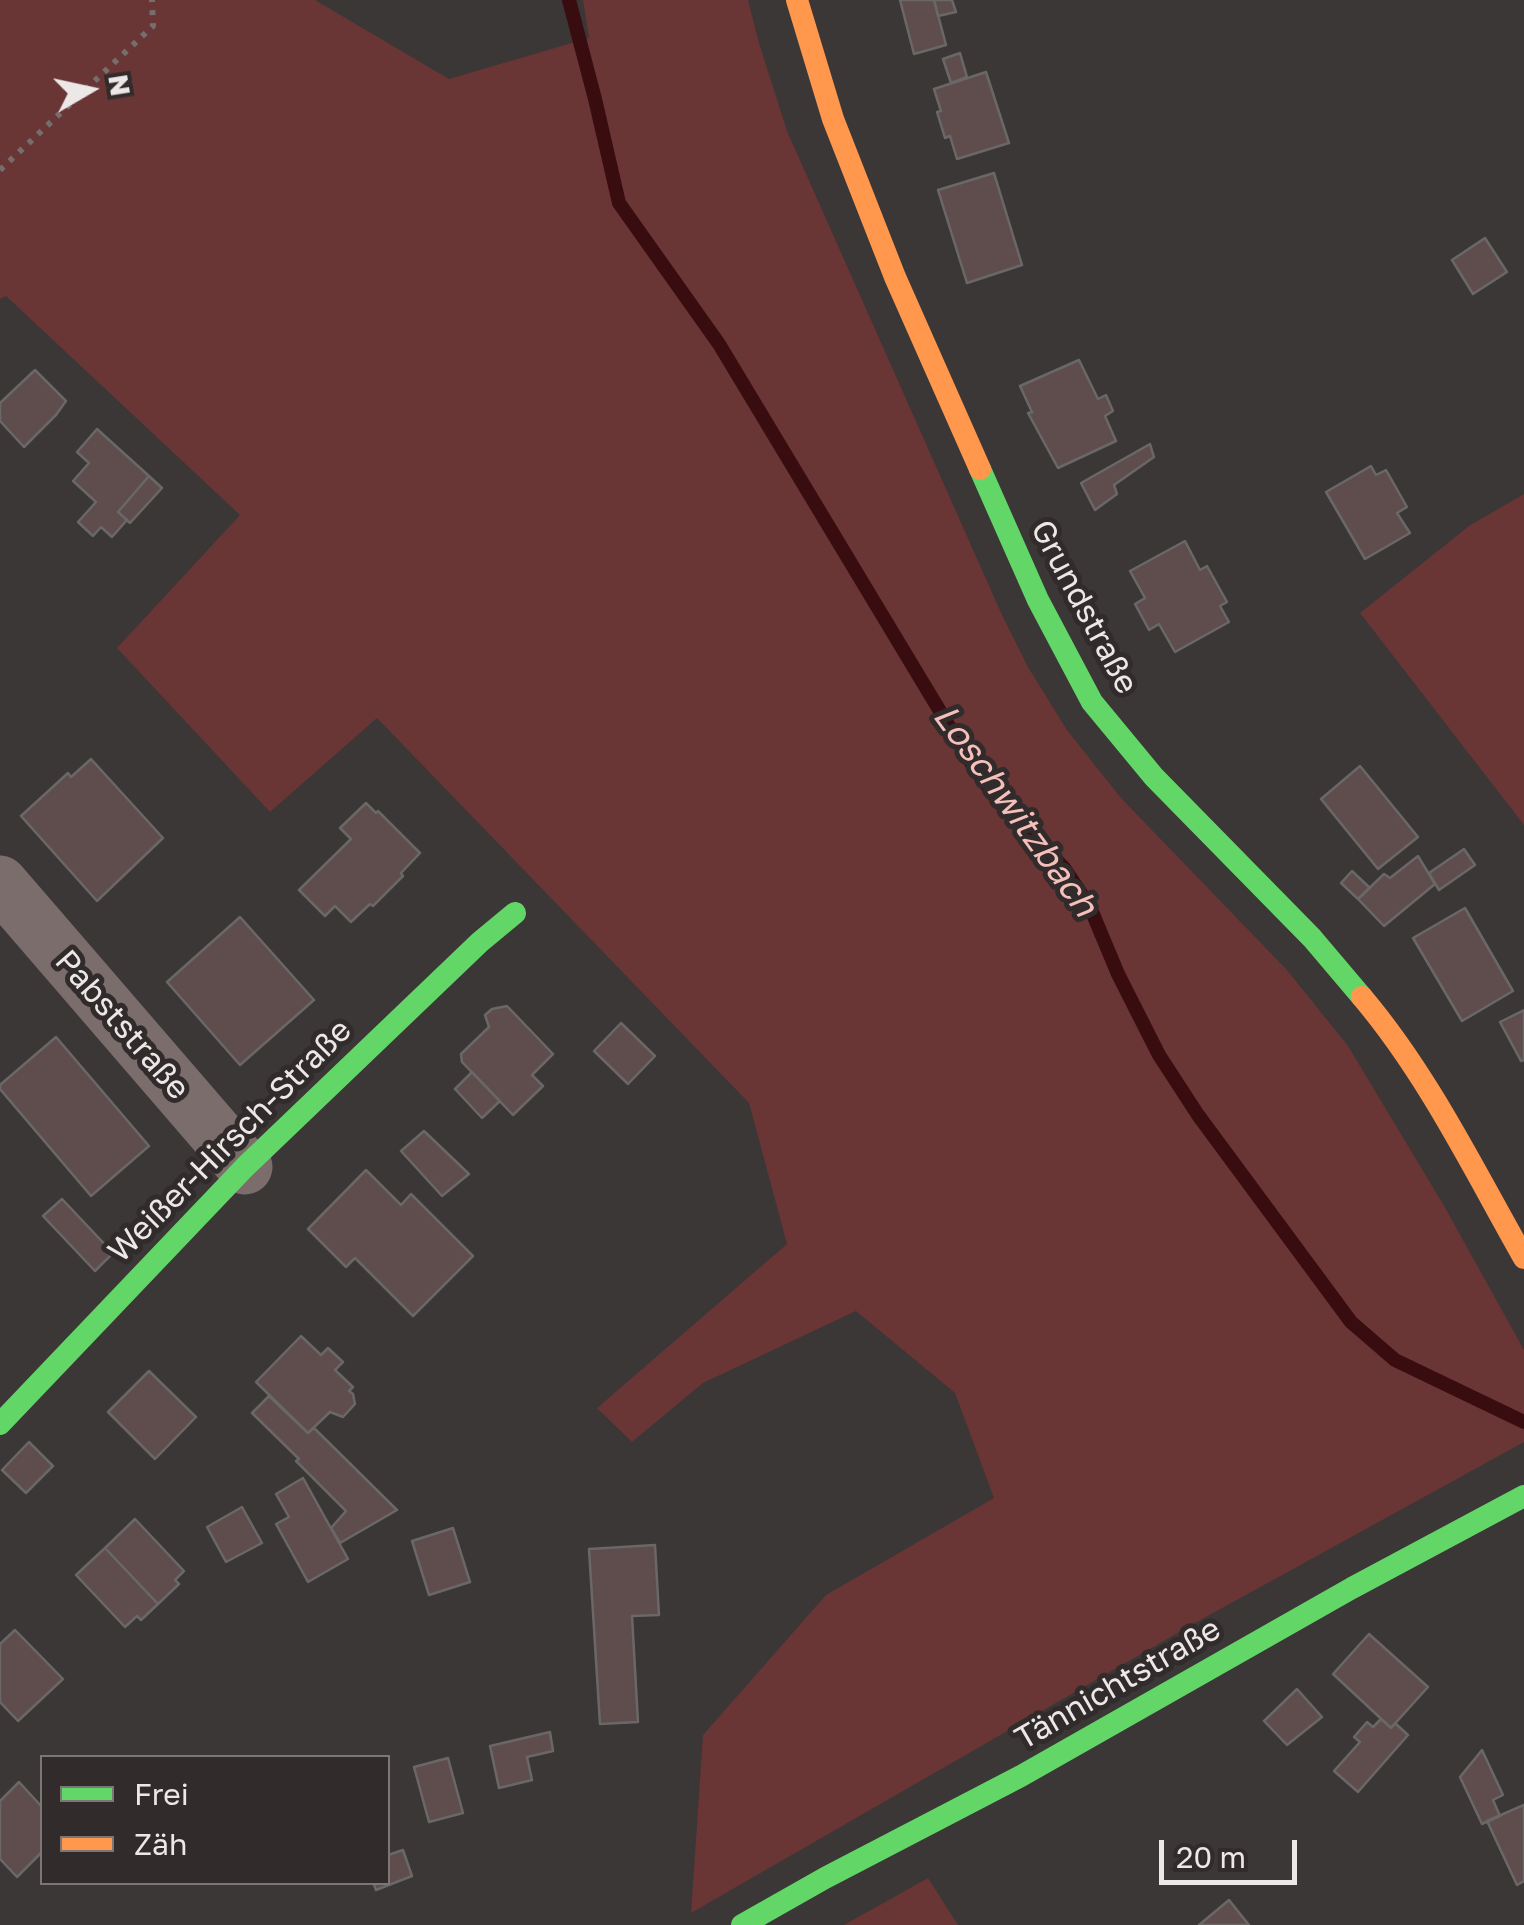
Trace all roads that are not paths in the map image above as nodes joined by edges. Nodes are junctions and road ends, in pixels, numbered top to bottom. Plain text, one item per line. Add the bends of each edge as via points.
1 (797, 0) edge
2 (0, 883) edge
3 (516, 913) dead end
4 (245, 1167) junction
5 (1524, 1258) edge
6 (0, 1424) edge
7 (1524, 1496) edge
8 (742, 1925) edge

1 - 5 street, Grundstraße via 833,118 895,276 1038,600 1092,702 1154,778 1312,938 1378,1017
2 - 4 street, Pabststraße
3 - 4 street, Weißer-Hirsch-Straße
4 - 6 street, Weißer-Hirsch-Straße
7 - 8 street, Tännichtstraße

